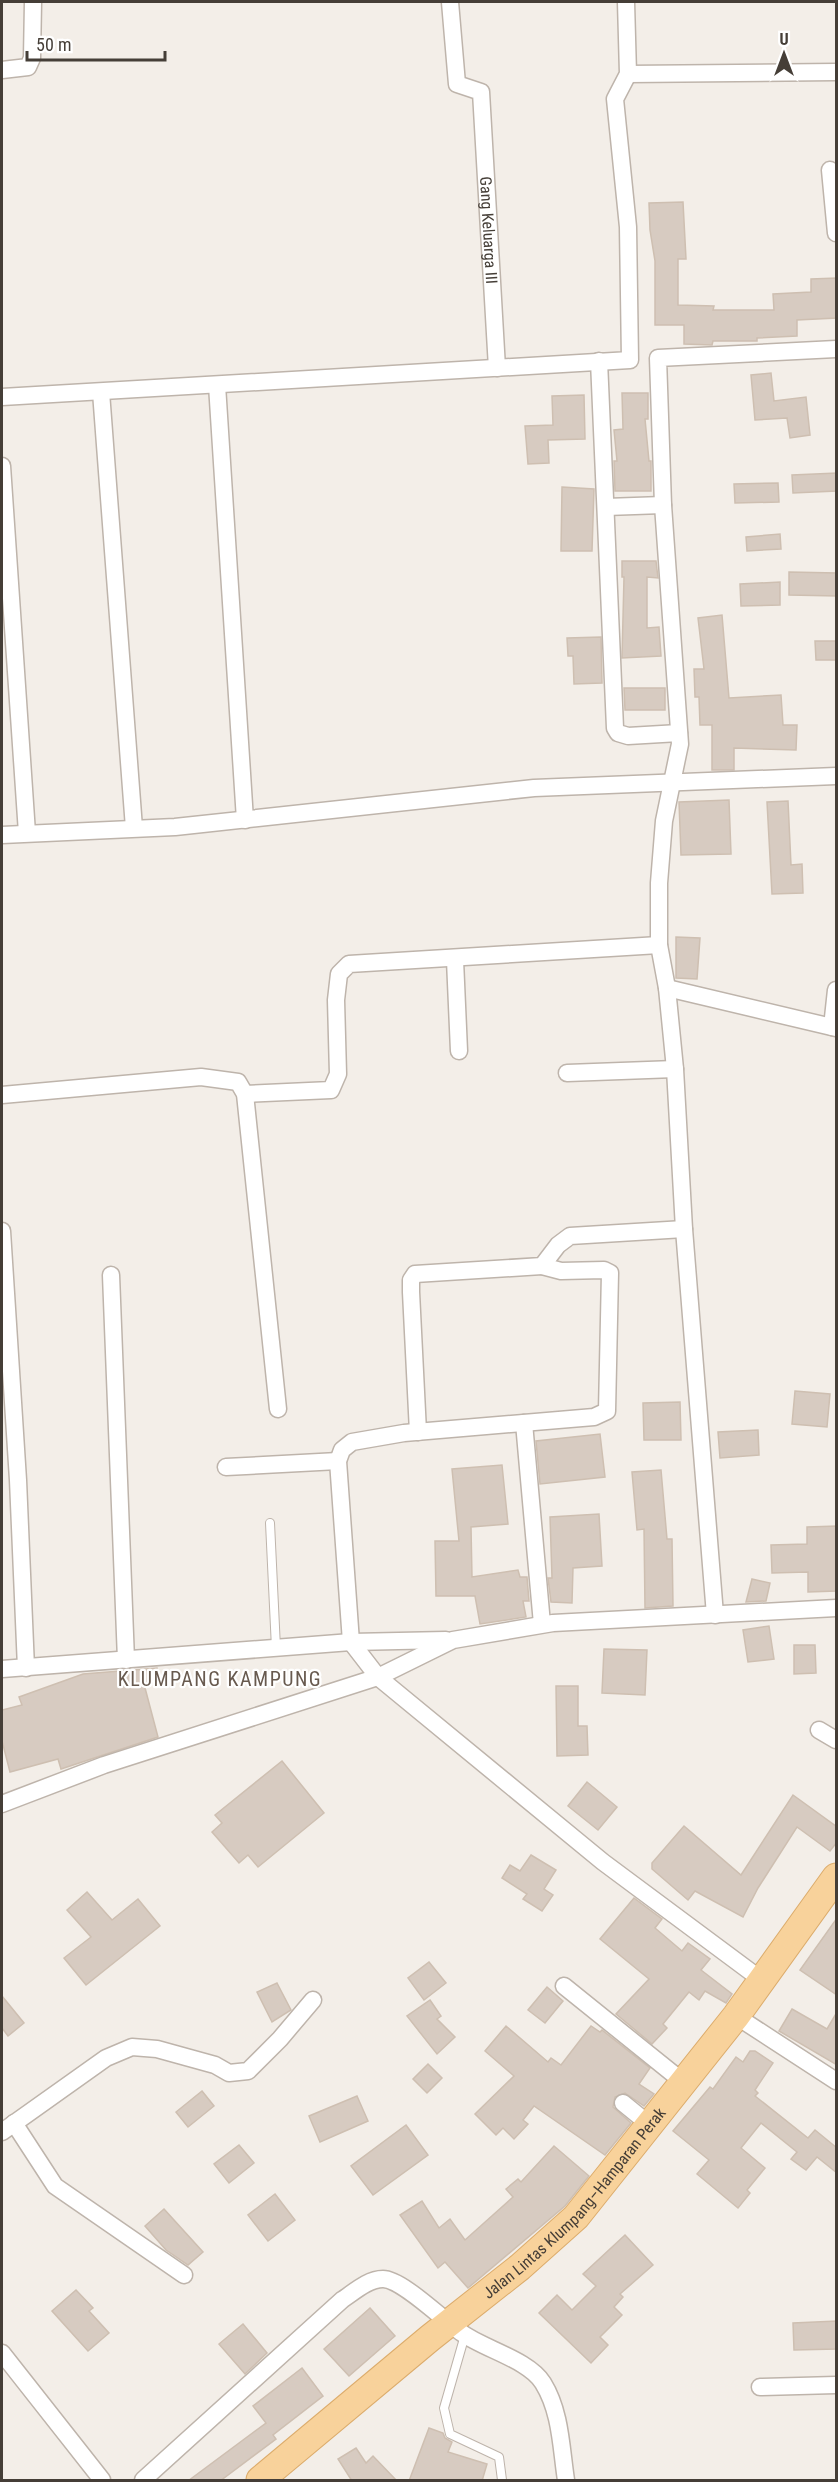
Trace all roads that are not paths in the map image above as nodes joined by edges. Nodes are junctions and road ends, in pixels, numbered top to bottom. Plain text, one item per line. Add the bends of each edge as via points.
1 (33, 2) edge
2 (450, 2) edge
3 (626, 2) edge
4 (2, 70) edge
5 (837, 72) edge
6 (628, 74) junction
7 (830, 170) dead end
8 (837, 233) edge
9 (837, 349) edge
10 (658, 358) junction
11 (630, 360) junction
12 (599, 362) junction
13 (497, 368) junction
14 (217, 385) junction
15 (101, 392) junction
16 (2, 397) edge
17 (2, 465) edge
18 (663, 505) junction
19 (606, 507) junction
20 (679, 733) junction
21 (837, 776) edge
22 (671, 783) junction
23 (245, 820) junction
24 (134, 828) junction
25 (27, 833) junction
26 (2, 835) edge
27 (659, 945) junction
28 (455, 960) junction
29 (667, 988) junction
30 (837, 990) edge
31 (834, 1028) edge
32 (459, 1051) dead end
33 (675, 1068) junction
34 (567, 1073) dead end
35 (245, 1094) junction
36 (2, 1095) edge
37 (684, 1229) junction
38 (2, 1231) edge
39 (542, 1266) junction
40 (111, 1275) dead end
41 (5, 1373) edge
42 (278, 1409) dead end
43 (524, 1423) junction
44 (418, 1432) junction
45 (338, 1461) junction
46 (226, 1467) dead end
47 (270, 1523) dead end
48 (837, 1608) edge
49 (715, 1615) junction
50 (542, 1624) junction
51 (453, 1640) junction
52 (351, 1642) junction
53 (276, 1648) junction
54 (126, 1660) junction
55 (26, 1668) junction
56 (2, 1669) edge
57 (378, 1677) junction
58 (819, 1730) dead end
59 (837, 1740) edge
60 (2, 1804) edge
61 (834, 1887) edge
62 (763, 1981) junction
63 (564, 1986) dead end
64 (313, 2000) dead end
65 (736, 2016) junction
66 (682, 2081) junction
67 (837, 2081) edge
68 (623, 2103) dead end
69 (650, 2125) junction
70 (8, 2127) edge
71 (184, 2275) dead end
72 (457, 2330) junction
73 (2, 2353) edge
74 (837, 2385) edge
75 (760, 2387) dead end
76 (102, 2481) edge
77 (144, 2481) edge
78 (260, 2481) edge
79 (502, 2481) edge
80 (566, 2481) edge

1 - 4 street via 32,58 28,67
2 - 13 street, Gang Keluarga III via 457,84 480,93
3 - 6 street
5 - 6 street
6 - 11 street via 615,99 628,227
7 - 8 street
9 - 10 street
10 - 11 street
10 - 18 street
11 - 12 street
12 - 13 street
12 - 19 street
13 - 14 street
14 - 15 street
14 - 23 street
15 - 16 street
15 - 24 street
17 - 25 street
18 - 19 street
18 - 20 street
19 - 20 street via 615,728 628,736
20 - 22 street
21 - 22 street
22 - 23 street via 534,788
22 - 27 street via 659,883
23 - 24 street
24 - 25 street
25 - 26 street
27 - 28 street
27 - 29 street
28 - 32 street
28 - 35 street via 349,964 339,974 335,1085 331,1090
29 - 31 street
29 - 33 street
30 - 31 street
33 - 34 street
33 - 37 street
35 - 36 street via 238,1082 201,1077
35 - 42 street
37 - 39 street via 570,1236
37 - 49 street
38 - 41 street
39 - 43 street via 561,1271 610,1273 608,1408 594,1417
39 - 44 street via 415,1274 411,1292
40 - 54 street
41 - 55 street via 18,1480
43 - 44 street
43 - 50 street
44 - 45 street via 352,1442 342,1450
45 - 46 street
45 - 52 street
47 - 53 lane
48 - 49 street
49 - 50 street
50 - 51 street
51 - 52 street
51 - 57 street
52 - 53 street
52 - 57 street
53 - 54 street
54 - 55 street
55 - 56 street
57 - 60 street via 104,1765
57 - 62 street via 586,1848
58 - 59 street
61 - 62 main road, Jalan Lintas Klumpang–Hamparan Perak
62 - 65 main road, Jalan Lintas Klumpang–Hamparan Perak
63 - 66 street
64 - 70 street via 248,2071 229,2073 157,2049 132,2047 105,2058
65 - 66 main road, Jalan Lintas Klumpang–Hamparan Perak
65 - 67 street
66 - 69 main road, Jalan Lintas Klumpang–Hamparan Perak
68 - 69 street
69 - 72 main road, Jalan Lintas Klumpang–Hamparan Perak via 576,2217
70 - 71 street via 55,2187
72 - 77 street via 400,2286 384,2279 371,2282 342,2300
72 - 78 main road, Jalan Lintas Klumpang–Hamparan Perak
72 - 79 lane via 444,2408 450,2434 499,2457
72 - 80 street via 520,2363 542,2380 555,2405
73 - 76 street
74 - 75 street

